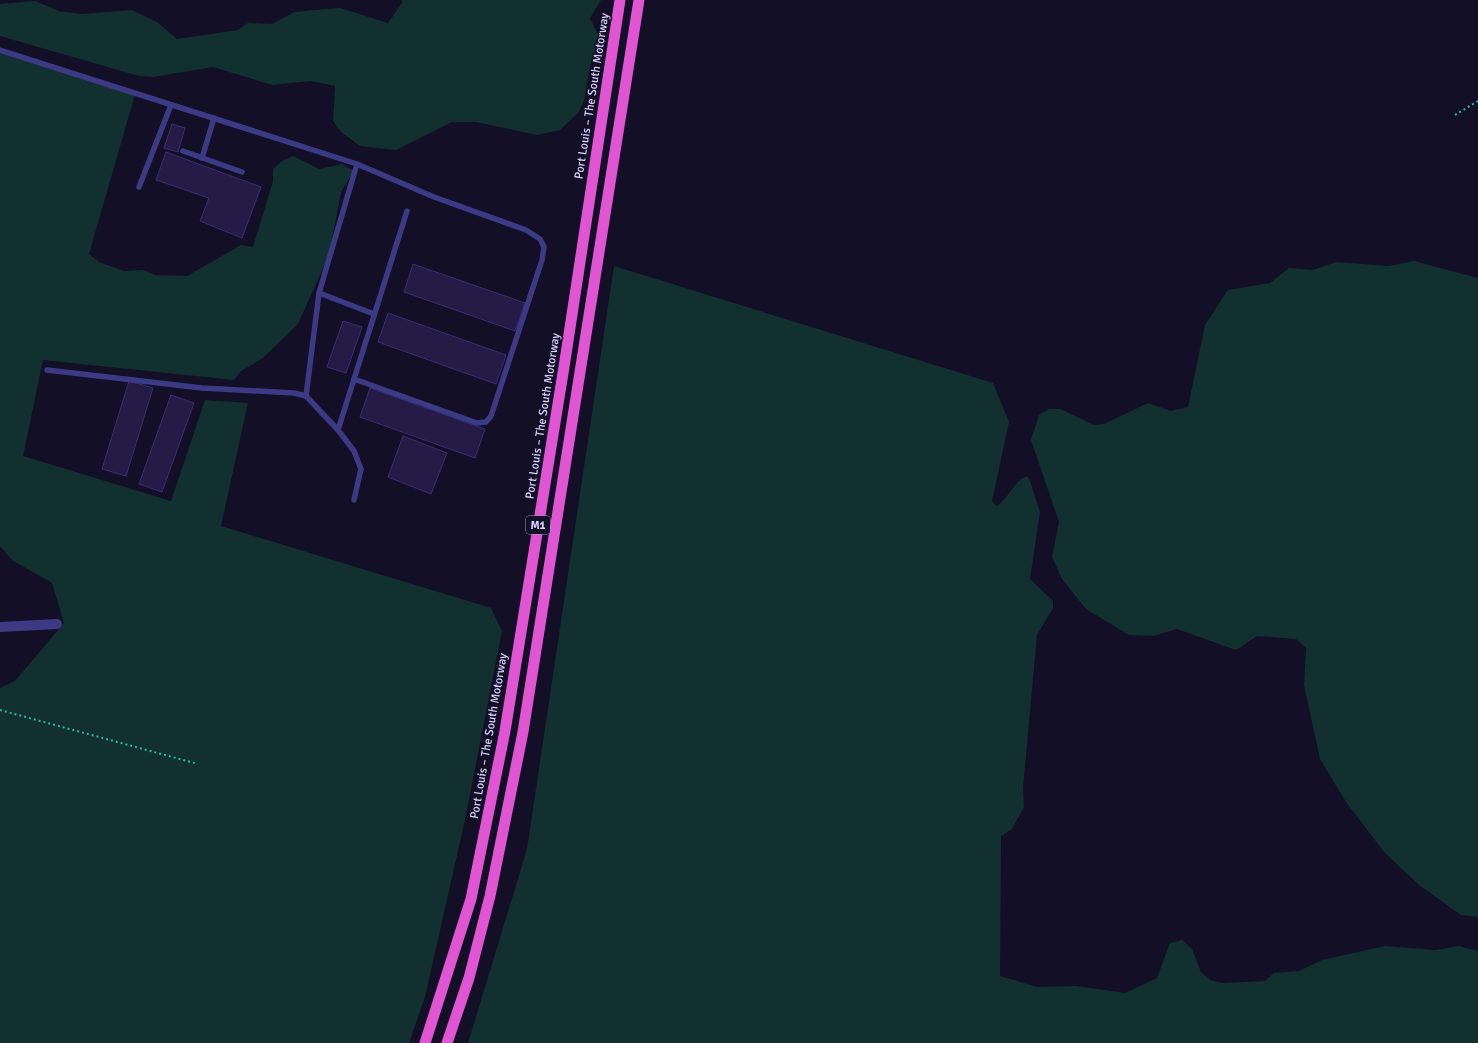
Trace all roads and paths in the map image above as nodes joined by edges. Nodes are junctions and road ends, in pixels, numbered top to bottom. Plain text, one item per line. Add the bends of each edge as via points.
1 (620, 0) edge
2 (639, 0) edge
3 (0, 50) edge
4 (1478, 101) edge
5 (171, 105) junction
6 (1455, 115) dead end
7 (214, 118) junction
8 (183, 150) dead end
9 (202, 158) junction
10 (357, 164) junction
11 (242, 172) dead end
12 (139, 187) dead end
13 (407, 211) dead end
14 (319, 293) junction
15 (374, 314) junction
16 (48, 370) dead end
17 (354, 379) junction
18 (306, 396) junction
19 (338, 430) junction
20 (354, 500) dead end
21 (57, 624) dead end
22 (0, 627) edge
23 (0, 710) edge
24 (198, 764) dead end
25 (425, 1043) edge
26 (447, 1043) edge

1 - 25 highway, Port Louis – The South Motorway / M1 via 564,367 504,732 471,899
2 - 26 highway, M1 via 524,732 490,896 469,978
3 - 5 lane
4 - 6 path
5 - 7 lane
5 - 12 lane
7 - 9 lane
7 - 10 lane
8 - 9 lane
9 - 11 lane
10 - 14 lane
10 - 17 lane via 434,197 526,230 540,239 544,247 491,416 486,422 478,423
13 - 15 lane
14 - 15 lane
14 - 18 lane
15 - 17 lane
16 - 18 lane via 202,388 294,393
17 - 19 lane
18 - 19 lane
19 - 20 lane via 354,451 361,469
21 - 22 street
23 - 24 path

